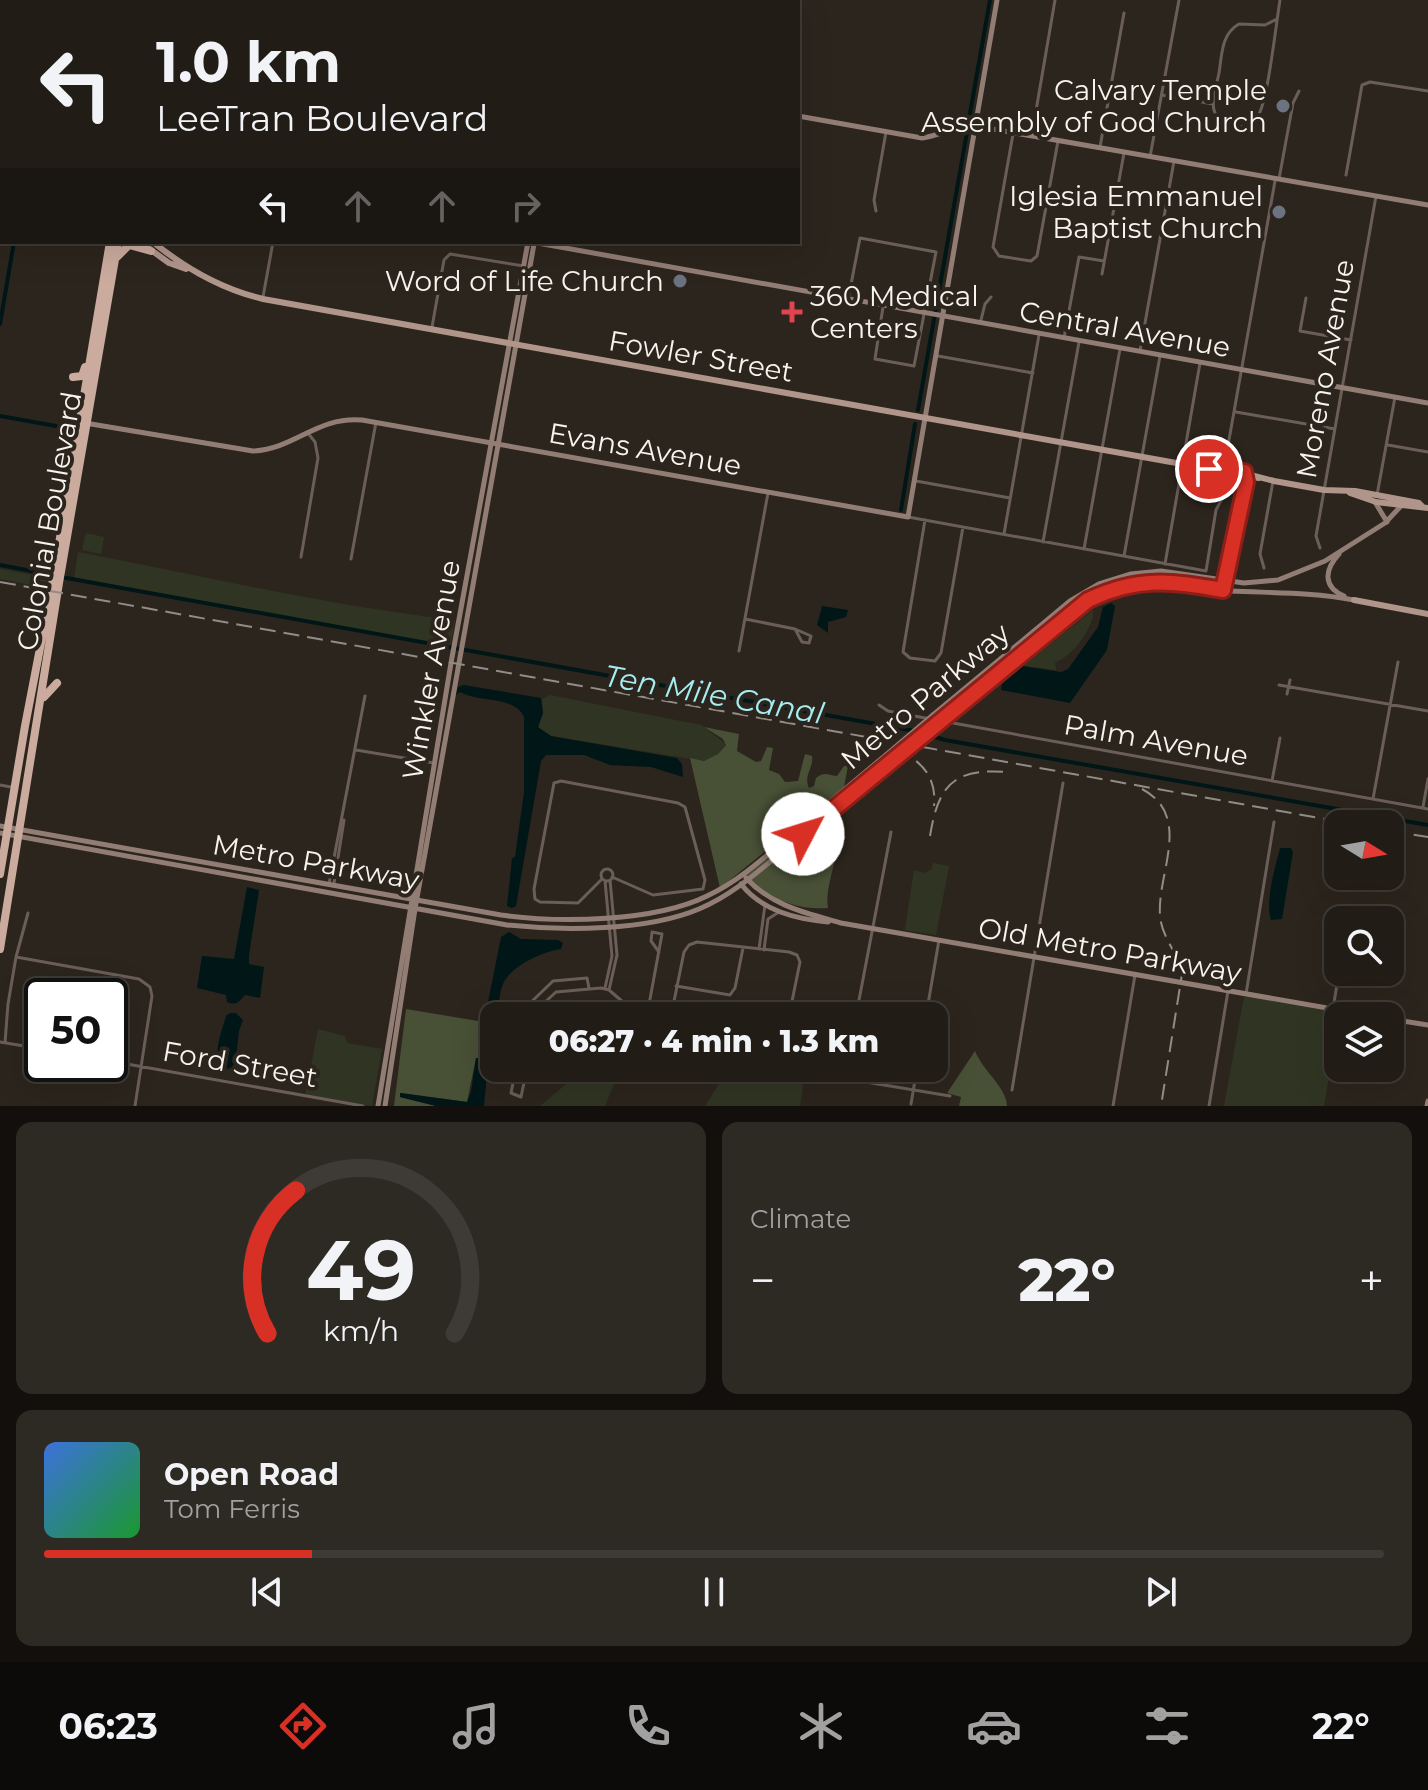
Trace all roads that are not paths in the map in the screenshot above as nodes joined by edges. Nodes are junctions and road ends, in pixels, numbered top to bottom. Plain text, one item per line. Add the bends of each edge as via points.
1 (997, 0) edge
2 (1055, 0) edge
3 (1179, 0) edge
4 (1280, 0) edge
5 (1124, 13) dead end
6 (1277, 19) junction
7 (1299, 91) dead end
8 (1428, 91) edge
9 (1162, 95) junction
10 (1213, 104) junction
11 (800, 116) edge
12 (975, 126) junction
13 (886, 132) junction
14 (1013, 134) junction
15 (1031, 137) junction
16 (1058, 141) junction
17 (1100, 149) junction
18 (1124, 153) junction
19 (1150, 157) junction
20 (1174, 161) junction
21 (1346, 175) dead end
22 (1277, 179) junction
23 (1376, 196) junction
24 (1428, 205) edge
25 (876, 211) dead end
26 (110, 244) edge
27 (118, 244) edge
28 (153, 244) edge
29 (273, 244) edge
30 (531, 244) edge
31 (532, 244) edge
32 (543, 244) edge
33 (115, 261) junction
34 (1104, 261) junction
35 (524, 266) junction
36 (1102, 274) dead end
37 (991, 297) dead end
38 (1306, 298) dead end
39 (263, 299) junction
40 (848, 300) junction
41 (883, 307) junction
42 (928, 315) junction
43 (940, 317) junction
44 (980, 324) junction
45 (432, 329) junction
46 (1039, 335) junction
47 (1064, 339) junction
48 (1351, 340) junction
49 (1079, 342) junction
50 (93, 344) junction
51 (513, 344) junction
52 (1120, 349) junction
53 (1140, 352) junction
54 (935, 355) junction
55 (1160, 356) junction
56 (1200, 363) junction
57 (1242, 370) junction
58 (1033, 373) junction
59 (73, 377) dead end
60 (1342, 388) junction
61 (1395, 397) junction
62 (1428, 403) edge
63 (1235, 412) junction
64 (926, 419) junction
65 (376, 422) junction
66 (84, 423) junction
67 (1335, 429) junction
68 (307, 432) junction
69 (1022, 435) junction
70 (1061, 442) junction
71 (495, 444) junction
72 (1387, 445) junction
73 (1102, 450) junction
74 (1428, 452) edge
75 (1142, 457) junction
76 (1182, 464) junction
77 (1224, 471) junction
78 (1244, 475) junction
79 (915, 480) junction
80 (1273, 481) junction
81 (1324, 490) junction
82 (768, 493) junction
83 (1225, 493) dead end
84 (1010, 498) junction
85 (1376, 498) junction
86 (1411, 502) junction
87 (1401, 506) junction
88 (1425, 508) edge
89 (1241, 509) junction
90 (68, 514) junction
91 (908, 517) junction
92 (925, 520) junction
93 (1387, 522) junction
94 (963, 527) junction
95 (1004, 534) junction
96 (1043, 542) junction
97 (1320, 548) dead end
98 (1345, 548) junction
99 (1084, 549) junction
100 (1124, 556) junction
101 (301, 557) dead end
102 (351, 559) dead end
103 (1165, 564) junction
104 (1264, 568) dead end
105 (58, 569) junction
106 (1225, 581) junction
107 (56, 582) junction
108 (1223, 590) junction
109 (1354, 600) junction
110 (1428, 614) edge
111 (745, 619) junction
112 (795, 629) dead end
113 (42, 636) junction
114 (739, 651) dead end
115 (456, 657) junction
116 (1398, 662) dead end
117 (34, 677) junction
118 (45, 680) junction
119 (1290, 680) dead end
120 (57, 683) dead end
121 (1279, 685) dead end
122 (1289, 687) junction
123 (1287, 694) dead end
124 (365, 696) dead end
125 (41, 701) junction
126 (879, 705) dead end
127 (1390, 705) junction
128 (444, 708) junction
129 (1428, 711) edge
130 (447, 725) junction
131 (1280, 738) dead end
132 (34, 746) junction
133 (356, 750) junction
134 (434, 763) junction
135 (1428, 779) edge
136 (1272, 781) junction
137 (1063, 783) dead end
138 (0, 785) edge
139 (15, 788) junction
140 (436, 791) junction
141 (1373, 799) junction
142 (1426, 808) edge
143 (1274, 822) dead end
144 (4, 830) edge
145 (891, 832) dead end
146 (20, 833) junction
147 (0, 874) edge
148 (746, 877) junction
149 (607, 879) junction
150 (739, 881) junction
151 (332, 885) junction
152 (414, 900) junction
153 (765, 904) junction
154 (412, 908) junction
155 (779, 912) junction
156 (28, 913) dead end
157 (811, 915) junction
158 (611, 916) junction
159 (766, 918) junction
160 (799, 918) junction
161 (841, 923) junction
162 (612, 926) junction
163 (873, 929) junction
164 (939, 940) junction
165 (743, 947) junction
166 (0, 949) edge
167 (762, 949) junction
168 (659, 952) junction
169 (16, 957) junction
170 (1034, 957) junction
171 (1135, 975) junction
172 (676, 986) junction
173 (589, 989) junction
174 (607, 990) junction
175 (1228, 991) junction
176 (1246, 994) junction
177 (531, 1002) edge
178 (545, 1002) edge
179 (673, 1002) edge
180 (791, 1002) edge
181 (859, 1002) edge
182 (928, 1002) edge
183 (1324, 1007) edge
184 (1404, 1021) edge
185 (1428, 1025) edge
186 (3, 1042) edge
187 (24, 1046) edge
188 (128, 1064) edge
189 (140, 1066) junction
190 (513, 1082) edge
191 (524, 1082) edge
192 (866, 1082) edge
193 (914, 1082) edge
194 (913, 1090) junction
195 (1012, 1090) dead end
196 (950, 1096) dead end
197 (911, 1104) edge
198 (135, 1106) edge
199 (363, 1106) edge
200 (378, 1106) edge
201 (385, 1106) edge
202 (1113, 1106) edge
203 (1209, 1106) edge

1 - 12 street
2 - 15 street
3 - 9 street
4 - 6 street
5 - 17 street
6 - 10 street via 1265,25 1242,23 1227,34
6 - 10 street via 1256,118 1247,126 1228,126
7 - 22 street
8 - 21 street via 1365,82
9 - 10 street
9 - 19 street
11 - 13 street
12 - 13 street via 956,126 922,138
12 - 14 street
12 - 43 street
13 - 25 street
14 - 15 street
14 - 16 street via 994,251 1027,261 1037,256
15 - 16 street
16 - 17 street
17 - 18 street
18 - 19 street
18 - 34 street
19 - 20 street
20 - 22 street
20 - 53 street
22 - 23 street
22 - 57 street
23 - 24 street
23 - 48 street, Moreno Avenue
26 - 50 highway, Colonial Boulevard
27 - 33 highway, Colonial Boulevard
28 - 33 highway via 129,245
28 - 39 main road, Fowler Street via 176,266
29 - 39 street
30 - 35 street, Winkler Avenue
31 - 51 street, Winkler Avenue
32 - 40 street, Central Avenue
33 - 66 highway, Colonial Boulevard
34 - 36 street
34 - 47 street via 1079,257
35 - 45 street via 455,253 446,256
35 - 51 street, Winkler Avenue
37 - 44 street
38 - 48 street via 1300,331
39 - 45 main road, Fowler Street
40 - 41 street, Central Avenue
40 - 42 street via 860,238 932,250 937,254
41 - 42 street, Central Avenue
41 - 42 street via 874,357 889,363 916,364
42 - 43 street, Central Avenue
43 - 44 street, Central Avenue
43 - 54 street
44 - 46 street, Central Avenue
45 - 51 main road, Fowler Street
46 - 47 street, Central Avenue
46 - 58 street
47 - 49 street, Central Avenue
48 - 60 street, Moreno Avenue
49 - 52 street, Central Avenue
49 - 70 street
50 - 59 highway via 83,375
50 - 66 highway, Colonial Boulevard
51 - 64 main road, Fowler Street
51 - 71 street, Winkler Avenue
52 - 53 street, Central Avenue
52 - 73 street
53 - 55 street, Central Avenue
54 - 58 street
54 - 64 street
55 - 56 street, Central Avenue
55 - 75 street
56 - 57 street, Central Avenue
56 - 76 street
57 - 60 street, Central Avenue
57 - 63 street
58 - 69 street
60 - 61 street, Central Avenue
60 - 67 street, Moreno Avenue
61 - 62 street, Central Avenue
61 - 72 street
63 - 67 street
63 - 77 street
64 - 69 main road, Fowler Street
64 - 79 street
65 - 68 street, Evans Avenue via 335,421
65 - 71 street, Evans Avenue
65 - 102 street
66 - 68 street, Evans Avenue via 253,451 277,448
66 - 90 highway, Colonial Boulevard
66 - 90 highway, Colonial Boulevard
67 - 81 street, Moreno Avenue
68 - 101 street via 318,458
69 - 70 main road, Fowler Street
69 - 84 street
70 - 73 main road, Fowler Street
70 - 96 street
71 - 82 street, Evans Avenue
71 - 115 street, Winkler Avenue
72 - 74 street
72 - 85 street
73 - 75 main road, Fowler Street
73 - 99 street
75 - 76 main road, Fowler Street
75 - 100 street
76 - 77 main road, Fowler Street
76 - 103 street
77 - 78 main road, Fowler Street
77 - 89 street via 1235,485
78 - 80 main road, Fowler Street
78 - 89 street
79 - 84 street
79 - 91 street
80 - 81 main road, Fowler Street
80 - 104 street via 1260,554
81 - 85 main road, Fowler Street
81 - 97 street, Moreno Avenue via 1316,536
82 - 91 street, Evans Avenue
82 - 111 street
83 - 103 street, Evans Avenue via 1216,510 1206,571
84 - 95 street
85 - 86 main road, Fowler Street
85 - 87 main road, Fowler Street
85 - 93 street
86 - 87 main road
86 - 88 main road, Fowler Street
87 - 88 main road, Fowler Street
87 - 93 street, Metro Parkway
89 - 106 street
90 - 105 highway, Colonial Boulevard
90 - 105 highway, Colonial Boulevard
91 - 92 street, Evans Avenue
92 - 94 street, Evans Avenue
92 - 94 street via 903,652 921,660 939,659
93 - 98 street, Metro Parkway
94 - 95 street, Evans Avenue
95 - 96 street, Evans Avenue
96 - 99 street, Evans Avenue
98 - 106 street, Metro Parkway via 1278,580
98 - 109 street via 1330,564 1327,578 1333,590
99 - 100 street, Evans Avenue
100 - 103 street, Evans Avenue
105 - 107 highway, Colonial Boulevard
106 - 108 street
106 - 148 street, Metro Parkway, bridge via 1161,571 1131,574 1070,601
107 - 113 highway, Colonial Boulevard
107 - 118 highway, Colonial Boulevard
108 - 109 street
108 - 148 street, Metro Parkway, bridge via 1152,581 1108,590 1072,612
109 - 110 main road
111 - 112 street
111 - 114 street
113 - 117 highway, Colonial Boulevard
113 - 118 highway via 40,673
115 - 128 street, Winkler Avenue
115 - 130 street, Winkler Avenue
116 - 127 street
117 - 132 highway via 40,688
117 - 139 highway, Colonial Boulevard
118 - 125 highway, Colonial Boulevard
119 - 122 street
120 - 125 highway
121 - 122 street
122 - 123 street
122 - 127 street
124 - 133 street
125 - 132 highway, Colonial Boulevard
126 - 136 street, Palm Avenue via 903,714
127 - 129 street
127 - 141 street
128 - 130 street
128 - 134 street, Winkler Avenue
130 - 140 street, Winkler Avenue
131 - 136 street
132 - 146 highway, Colonial Boulevard
133 - 134 street
133 - 151 street
134 - 140 street
134 - 152 street, Winkler Avenue
135 - 142 street
136 - 141 street, Palm Avenue
137 - 170 street
138 - 139 street
139 - 144 highway, Colonial Boulevard
140 - 152 street, Winkler Avenue
141 - 142 street, Palm Avenue
143 - 176 street
144 - 146 street, Metro Parkway
144 - 147 highway, Colonial Boulevard
145 - 163 street
146 - 151 street, Metro Parkway
146 - 154 street, Metro Parkway
146 - 166 highway, Colonial Boulevard
148 - 150 street, Metro Parkway
148 - 157 street, Old Metro Parkway via 775,901
149 - 149 street via 653,895 703,889 685,807 554,783 535,899 578,903
149 - 158 street
150 - 153 street, Old Metro Parkway
150 - 158 street, Metro Parkway via 681,906
150 - 162 street, Metro Parkway via 712,903 687,914
151 - 152 street, Metro Parkway
152 - 154 street, Winkler Avenue
152 - 158 street, Metro Parkway via 537,918
153 - 155 street, Old Metro Parkway
153 - 159 street
154 - 162 street, Metro Parkway via 522,927
154 - 200 street, Winkler Avenue
154 - 201 street, Winkler Avenue
155 - 159 street
155 - 160 street, Old Metro Parkway
156 - 169 street
157 - 160 street
157 - 161 street, Old Metro Parkway
158 - 162 street
159 - 167 street
160 - 161 street, Old Metro Parkway
161 - 163 street, Old Metro Parkway
162 - 174 street
163 - 164 street, Old Metro Parkway
163 - 181 street
164 - 170 street, Old Metro Parkway
164 - 182 street
165 - 167 street
165 - 172 street via 692,943 683,955
165 - 172 street via 730,995
167 - 180 street via 793,953 799,959
168 - 168 street via 662,934 652,932 651,941
168 - 174 street via 645,1015
169 - 186 street
169 - 189 street via 147,982 152,996
170 - 171 street, Old Metro Parkway
170 - 195 street
171 - 175 street, Old Metro Parkway
171 - 202 street
172 - 179 street
173 - 174 street
173 - 177 street via 587,978 553,981
173 - 178 street via 556,992
175 - 176 street, Old Metro Parkway
175 - 203 street
176 - 183 street, Old Metro Parkway
184 - 185 street
186 - 187 street
188 - 189 street, Ford Street
189 - 198 street
189 - 199 street, Ford Street
190 - 191 street via 511,1093 521,1097
192 - 194 street
193 - 194 street
194 - 196 street
194 - 197 street

